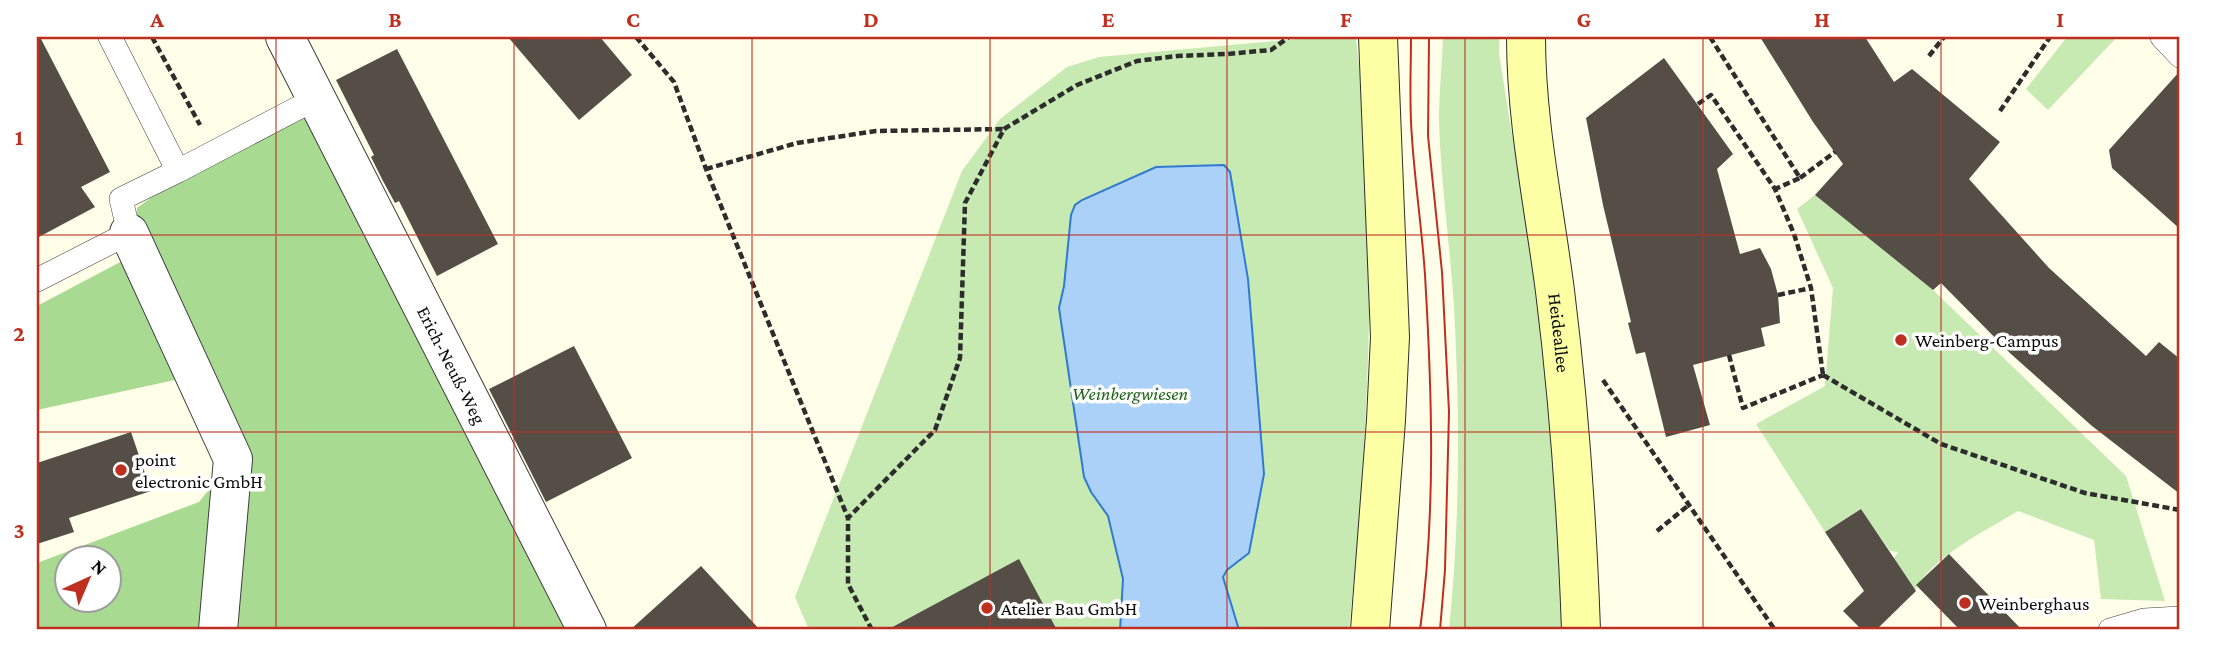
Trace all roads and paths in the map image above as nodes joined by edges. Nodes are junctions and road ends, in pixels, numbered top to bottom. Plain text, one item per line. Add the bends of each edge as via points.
1 (110, 37) edge
2 (152, 37) edge
3 (285, 37) edge
4 (636, 37) edge
5 (1289, 37) edge
6 (1378, 37) edge
7 (1527, 37) edge
8 (1710, 37) edge
9 (1944, 37) edge
10 (2050, 37) edge
11 (2162, 37) edge
12 (1929, 56) dead end
13 (2180, 56) edge
14 (317, 98) junction
15 (1698, 104) dead end
16 (2000, 111) dead end
17 (1004, 129) junction
18 (214, 152) junction
19 (1835, 152) dead end
20 (706, 169) junction
21 (178, 171) junction
22 (1800, 178) junction
23 (1775, 189) junction
24 (129, 233) junction
25 (37, 280) edge
26 (1811, 288) junction
27 (1778, 295) dead end
28 (1729, 355) dead end
29 (1823, 375) junction
30 (1603, 380) dead end
31 (1690, 504) junction
32 (2180, 510) edge
33 (848, 518) junction
34 (1657, 531) dead end
35 (2180, 618) edge
36 (218, 630) edge
37 (587, 630) edge
38 (872, 630) edge
39 (1370, 630) edge
40 (1581, 630) edge
41 (1775, 630) edge
42 (2110, 630) edge

1 - 21 lane
2 - 18 path
3 - 14 street, Erich-Neuß-Weg
4 - 20 path via 674,82
5 - 17 path via 1271,50 1137,61 1077,85
6 - 39 main road via 1390,337
7 - 40 main road, Heideallee via 1536,170 1555,291 1573,462
8 - 22 path
9 - 12 path
10 - 16 path
11 - 13 lane
14 - 18 lane
14 - 37 street, Erich-Neuß-Weg
15 - 23 path via 1711,95
17 - 20 path via 876,131 797,143
17 - 33 path via 965,203 961,358 935,430
18 - 21 lane
19 - 22 path
20 - 33 path
21 - 24 lane via 121,200
22 - 23 path
23 - 26 path
24 - 25 lane
24 - 36 street via 233,459
26 - 27 path
26 - 29 path
28 - 29 path via 1744,408
29 - 32 path via 1941,444 2085,493
30 - 31 path
31 - 34 path
31 - 41 path
33 - 38 path via 848,584
35 - 42 lane via 2144,620

